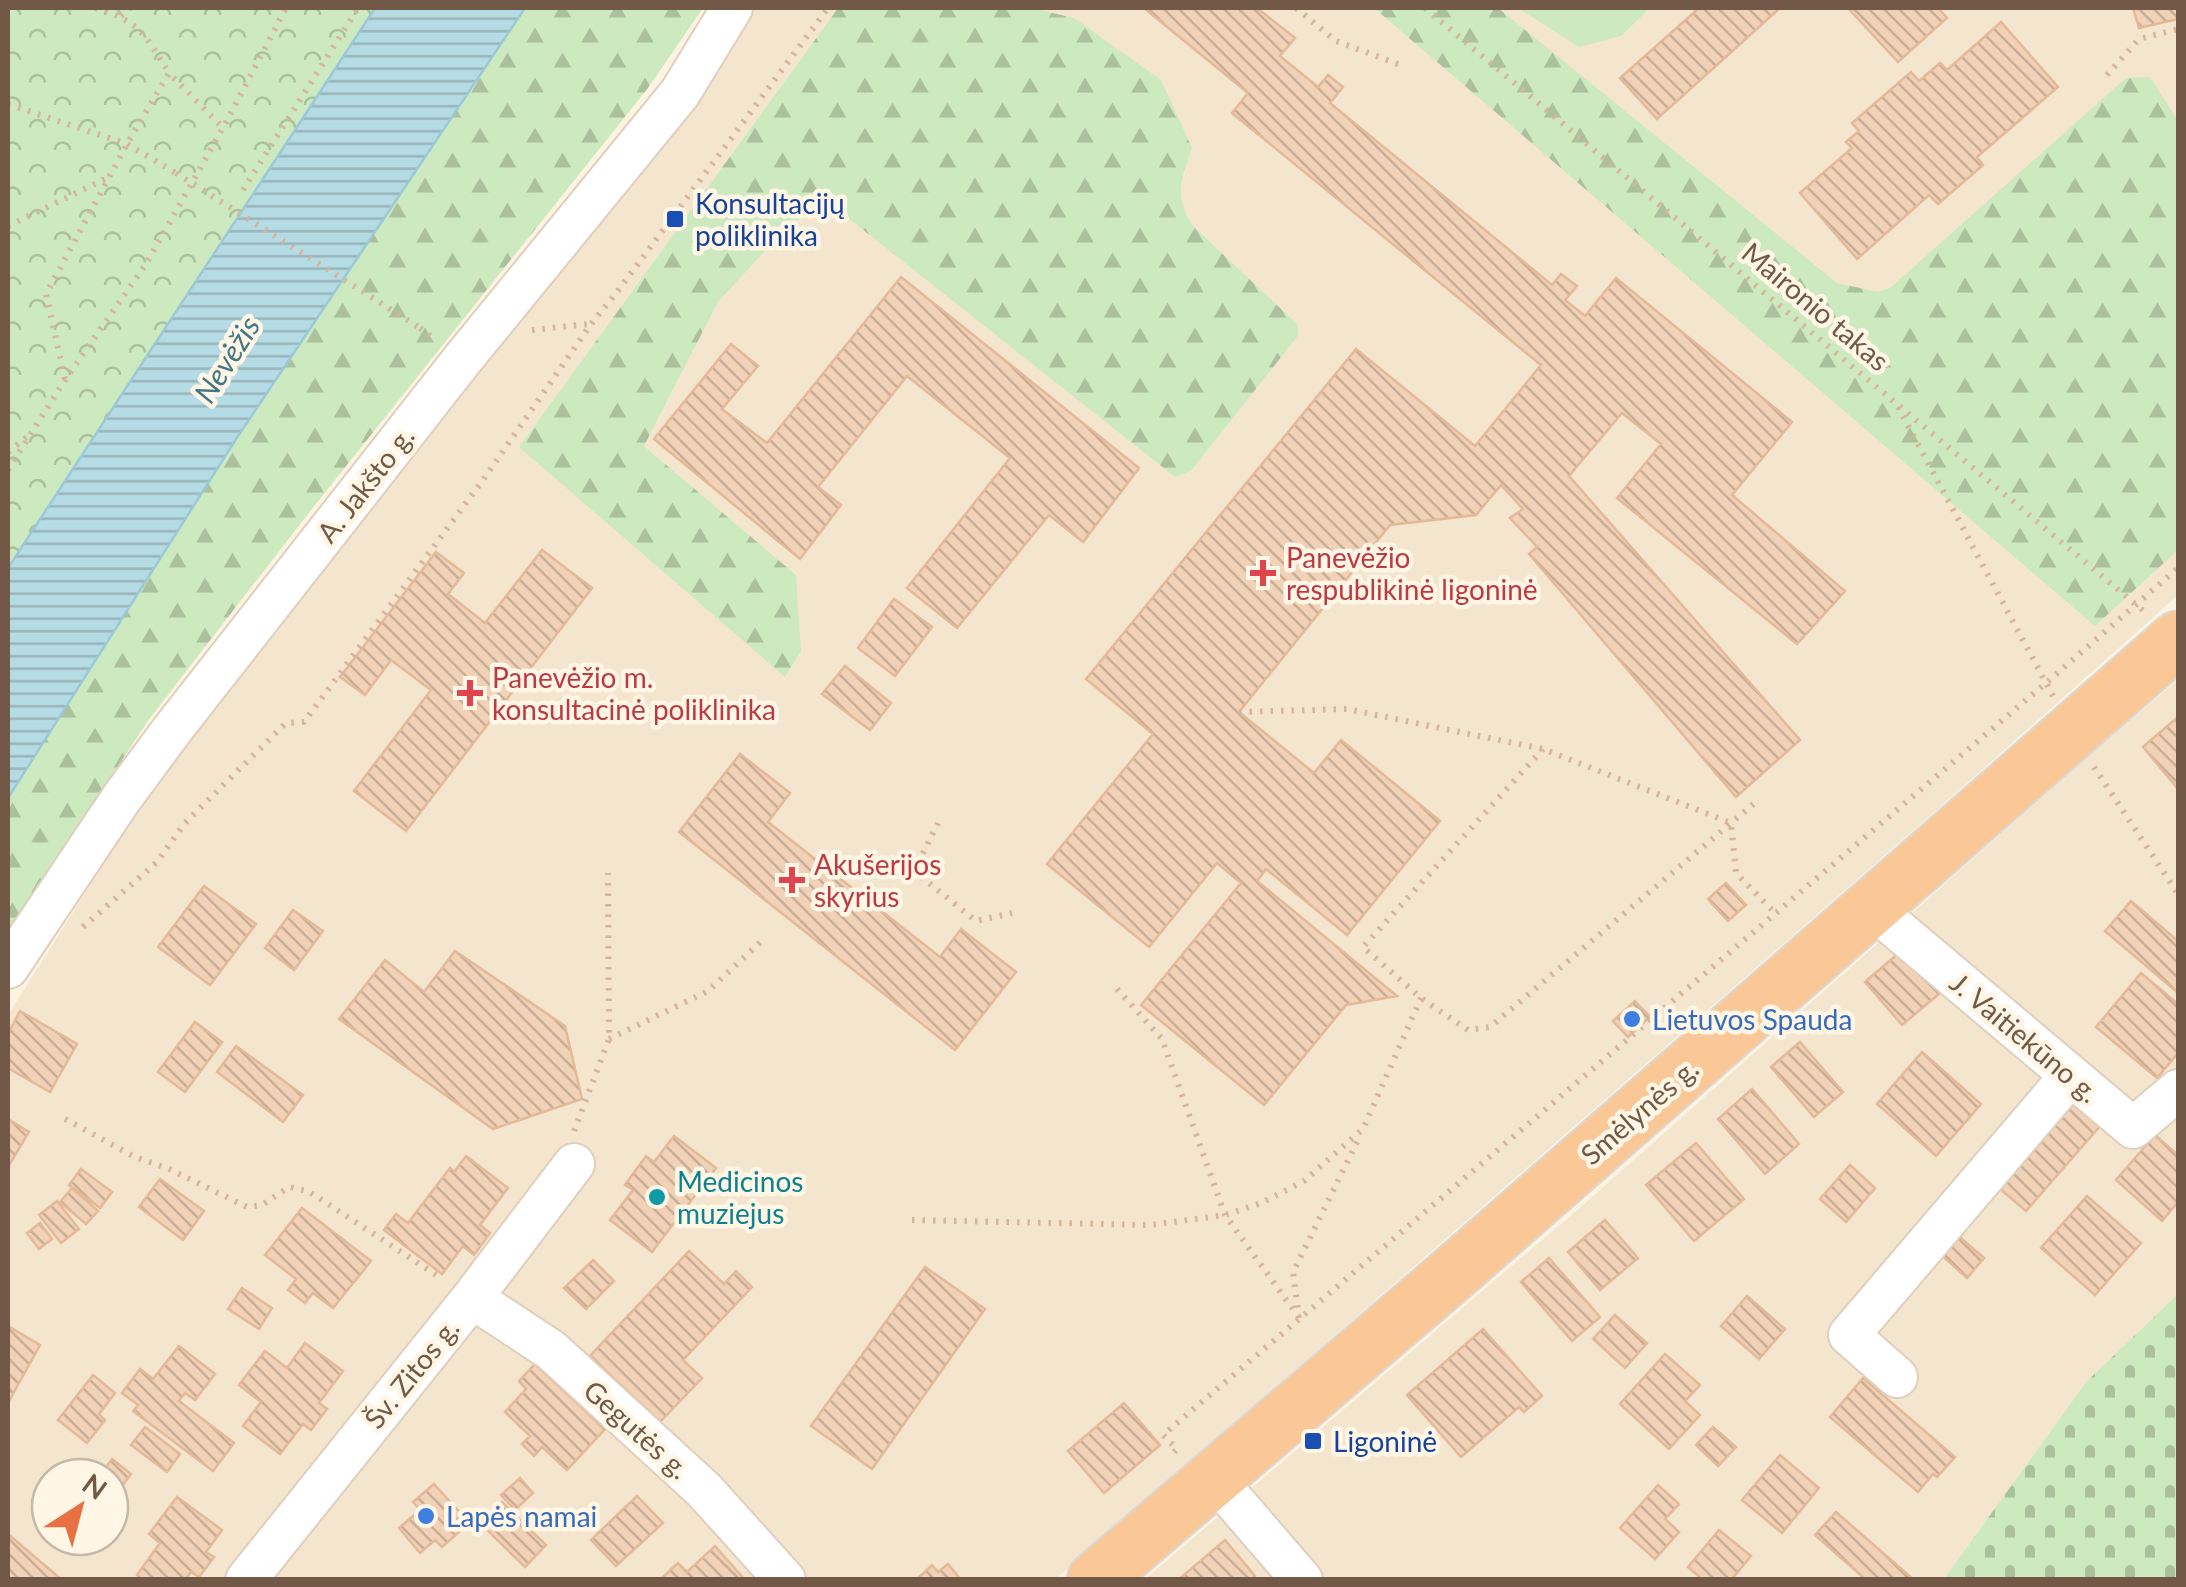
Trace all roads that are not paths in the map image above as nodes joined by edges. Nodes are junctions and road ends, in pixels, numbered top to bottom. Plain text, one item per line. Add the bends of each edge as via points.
1 (732, 8) edge
2 (2178, 639) edge
3 (1872, 908) junction
4 (8, 968) edge
5 (2070, 1076) junction
6 (2178, 1090) edge
7 (574, 1164) road end
8 (472, 1298) junction
9 (1897, 1377) dead end
10 (1203, 1487) junction
11 (246, 1580) edge
12 (785, 1580) edge
13 (1095, 1580) edge
14 (1302, 1580) edge

1 - 4 street, A. Jakšto g. via 680,93 172,730
2 - 3 highway, Smėlynės g.
3 - 5 street, J. Vaitiekūno g.
3 - 10 highway, Smėlynės g.
5 - 6 street, J. Vaitiekūno g. via 2133,1128
5 - 9 street via 1849,1335
7 - 8 street, Šv. Zitos g.
8 - 11 street, Šv. Zitos g.
8 - 12 street, Gegutės g. via 551,1350 704,1490
10 - 13 highway, Smėlynės g.
10 - 14 street

